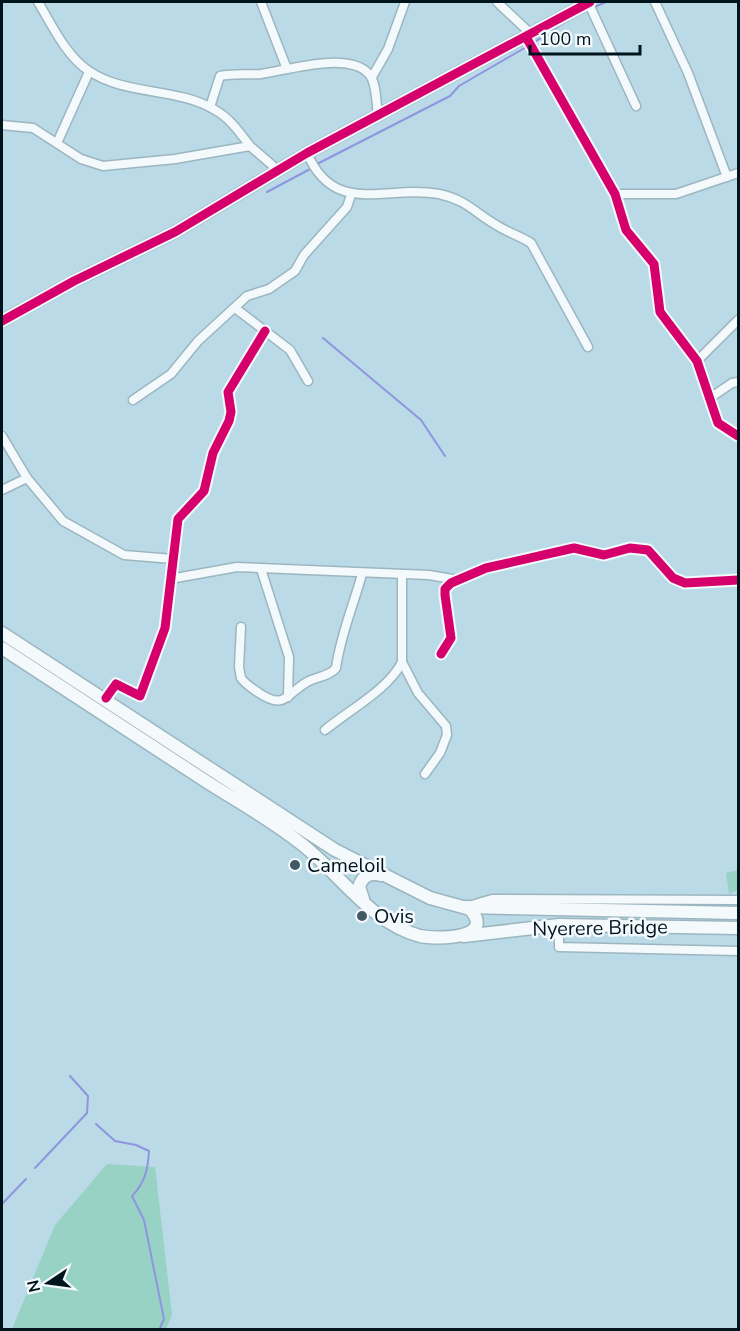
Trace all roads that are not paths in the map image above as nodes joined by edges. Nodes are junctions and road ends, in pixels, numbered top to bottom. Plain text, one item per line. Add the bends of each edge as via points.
1 (38, 2) edge
2 (261, 2) edge
3 (405, 2) edge
4 (497, 2) edge
5 (589, 2) edge
6 (654, 2) edge
7 (529, 36) junction
8 (287, 69) junction
9 (89, 72) junction
10 (372, 77) junction
11 (636, 106) dead end
12 (210, 107) junction
13 (378, 115) junction
14 (2, 125) edge
15 (57, 143) junction
16 (250, 146) junction
17 (307, 153) junction
18 (279, 171) junction
19 (738, 173) edge
20 (726, 177) junction
21 (615, 194) junction
22 (351, 195) junction
23 (235, 308) junction
24 (738, 320) edge
25 (2, 321) edge
26 (265, 331) junction
27 (588, 347) dead end
28 (697, 361) junction
29 (308, 381) dead end
30 (738, 382) edge
31 (710, 399) junction
32 (133, 400) dead end
33 (2, 436) edge
34 (738, 436) edge
35 (27, 478) junction
36 (2, 490) edge
37 (173, 559) junction
38 (261, 568) junction
39 (362, 574) junction
40 (402, 576) junction
41 (170, 579) junction
42 (458, 580) junction
43 (738, 580) edge
44 (241, 627) dead end
45 (2, 633) edge
46 (2, 648) edge
47 (441, 654) dead end
48 (402, 662) junction
49 (288, 697) junction
50 (106, 699) junction
51 (325, 730) dead end
52 (425, 774) dead end
53 (383, 876) junction
54 (738, 900) edge
55 (365, 903) junction
56 (466, 907) junction
57 (738, 913) edge
58 (560, 925) junction
59 (738, 928) edge
60 (461, 936) junction
61 (738, 951) edge

1 - 9 street via 69,51
2 - 8 street
3 - 10 street via 388,49
4 - 7 street
5 - 7 street
5 - 11 street
6 - 20 street via 688,73
7 - 13 street
7 - 21 street
8 - 10 street via 344,64 365,70
8 - 12 street via 220,76
9 - 12 street
9 - 15 street
10 - 13 street
12 - 16 street via 231,123
13 - 17 street
14 - 15 street via 26,126
15 - 16 street via 81,159 103,166
16 - 18 street
17 - 18 street
17 - 22 street via 322,179
18 - 25 street via 175,232
19 - 20 street
20 - 21 street via 676,194
21 - 28 street via 626,230 654,264 660,312
22 - 23 street via 347,207 304,255 295,271 269,289 247,296
22 - 27 street via 441,195 469,204 499,227 522,237 531,243
23 - 26 street
23 - 32 street via 171,374
24 - 28 street
26 - 29 street via 290,350
26 - 37 street via 230,385 229,422 213,453 204,491 178,519
28 - 31 street
30 - 31 street
31 - 34 street via 718,423
33 - 35 street
35 - 36 street
35 - 37 street via 63,521 93,540 124,555
37 - 41 street
38 - 39 street
38 - 41 street via 220,569
38 - 49 street via 289,657
39 - 40 street
39 - 49 street via 344,623 336,668 306,682
40 - 42 street
40 - 48 street
41 - 50 street via 165,628 141,696 117,684
42 - 43 street via 486,568 574,548 604,555 642,548 673,578 685,583
42 - 47 street via 446,589 445,610 451,638
44 - 49 street via 241,678 276,702
45 - 50 main road, Nyerere Bridge
46 - 55 main road, Nyerere Bridge via 300,842
48 - 51 street via 382,688
48 - 52 street via 417,693 446,726 440,753
50 - 53 main road, Nyerere Bridge via 318,839
53 - 55 main road via 371,874 363,878 359,892
53 - 56 main road, Nyerere Bridge via 430,898
54 - 56 street via 492,899
55 - 60 main road, Nyerere Bridge via 407,932 432,937
56 - 57 main road, Nyerere Bridge
56 - 60 main road via 476,923 471,932
58 - 59 main road, Nyerere Bridge
58 - 60 main road, Nyerere Bridge
58 - 61 street via 559,947

